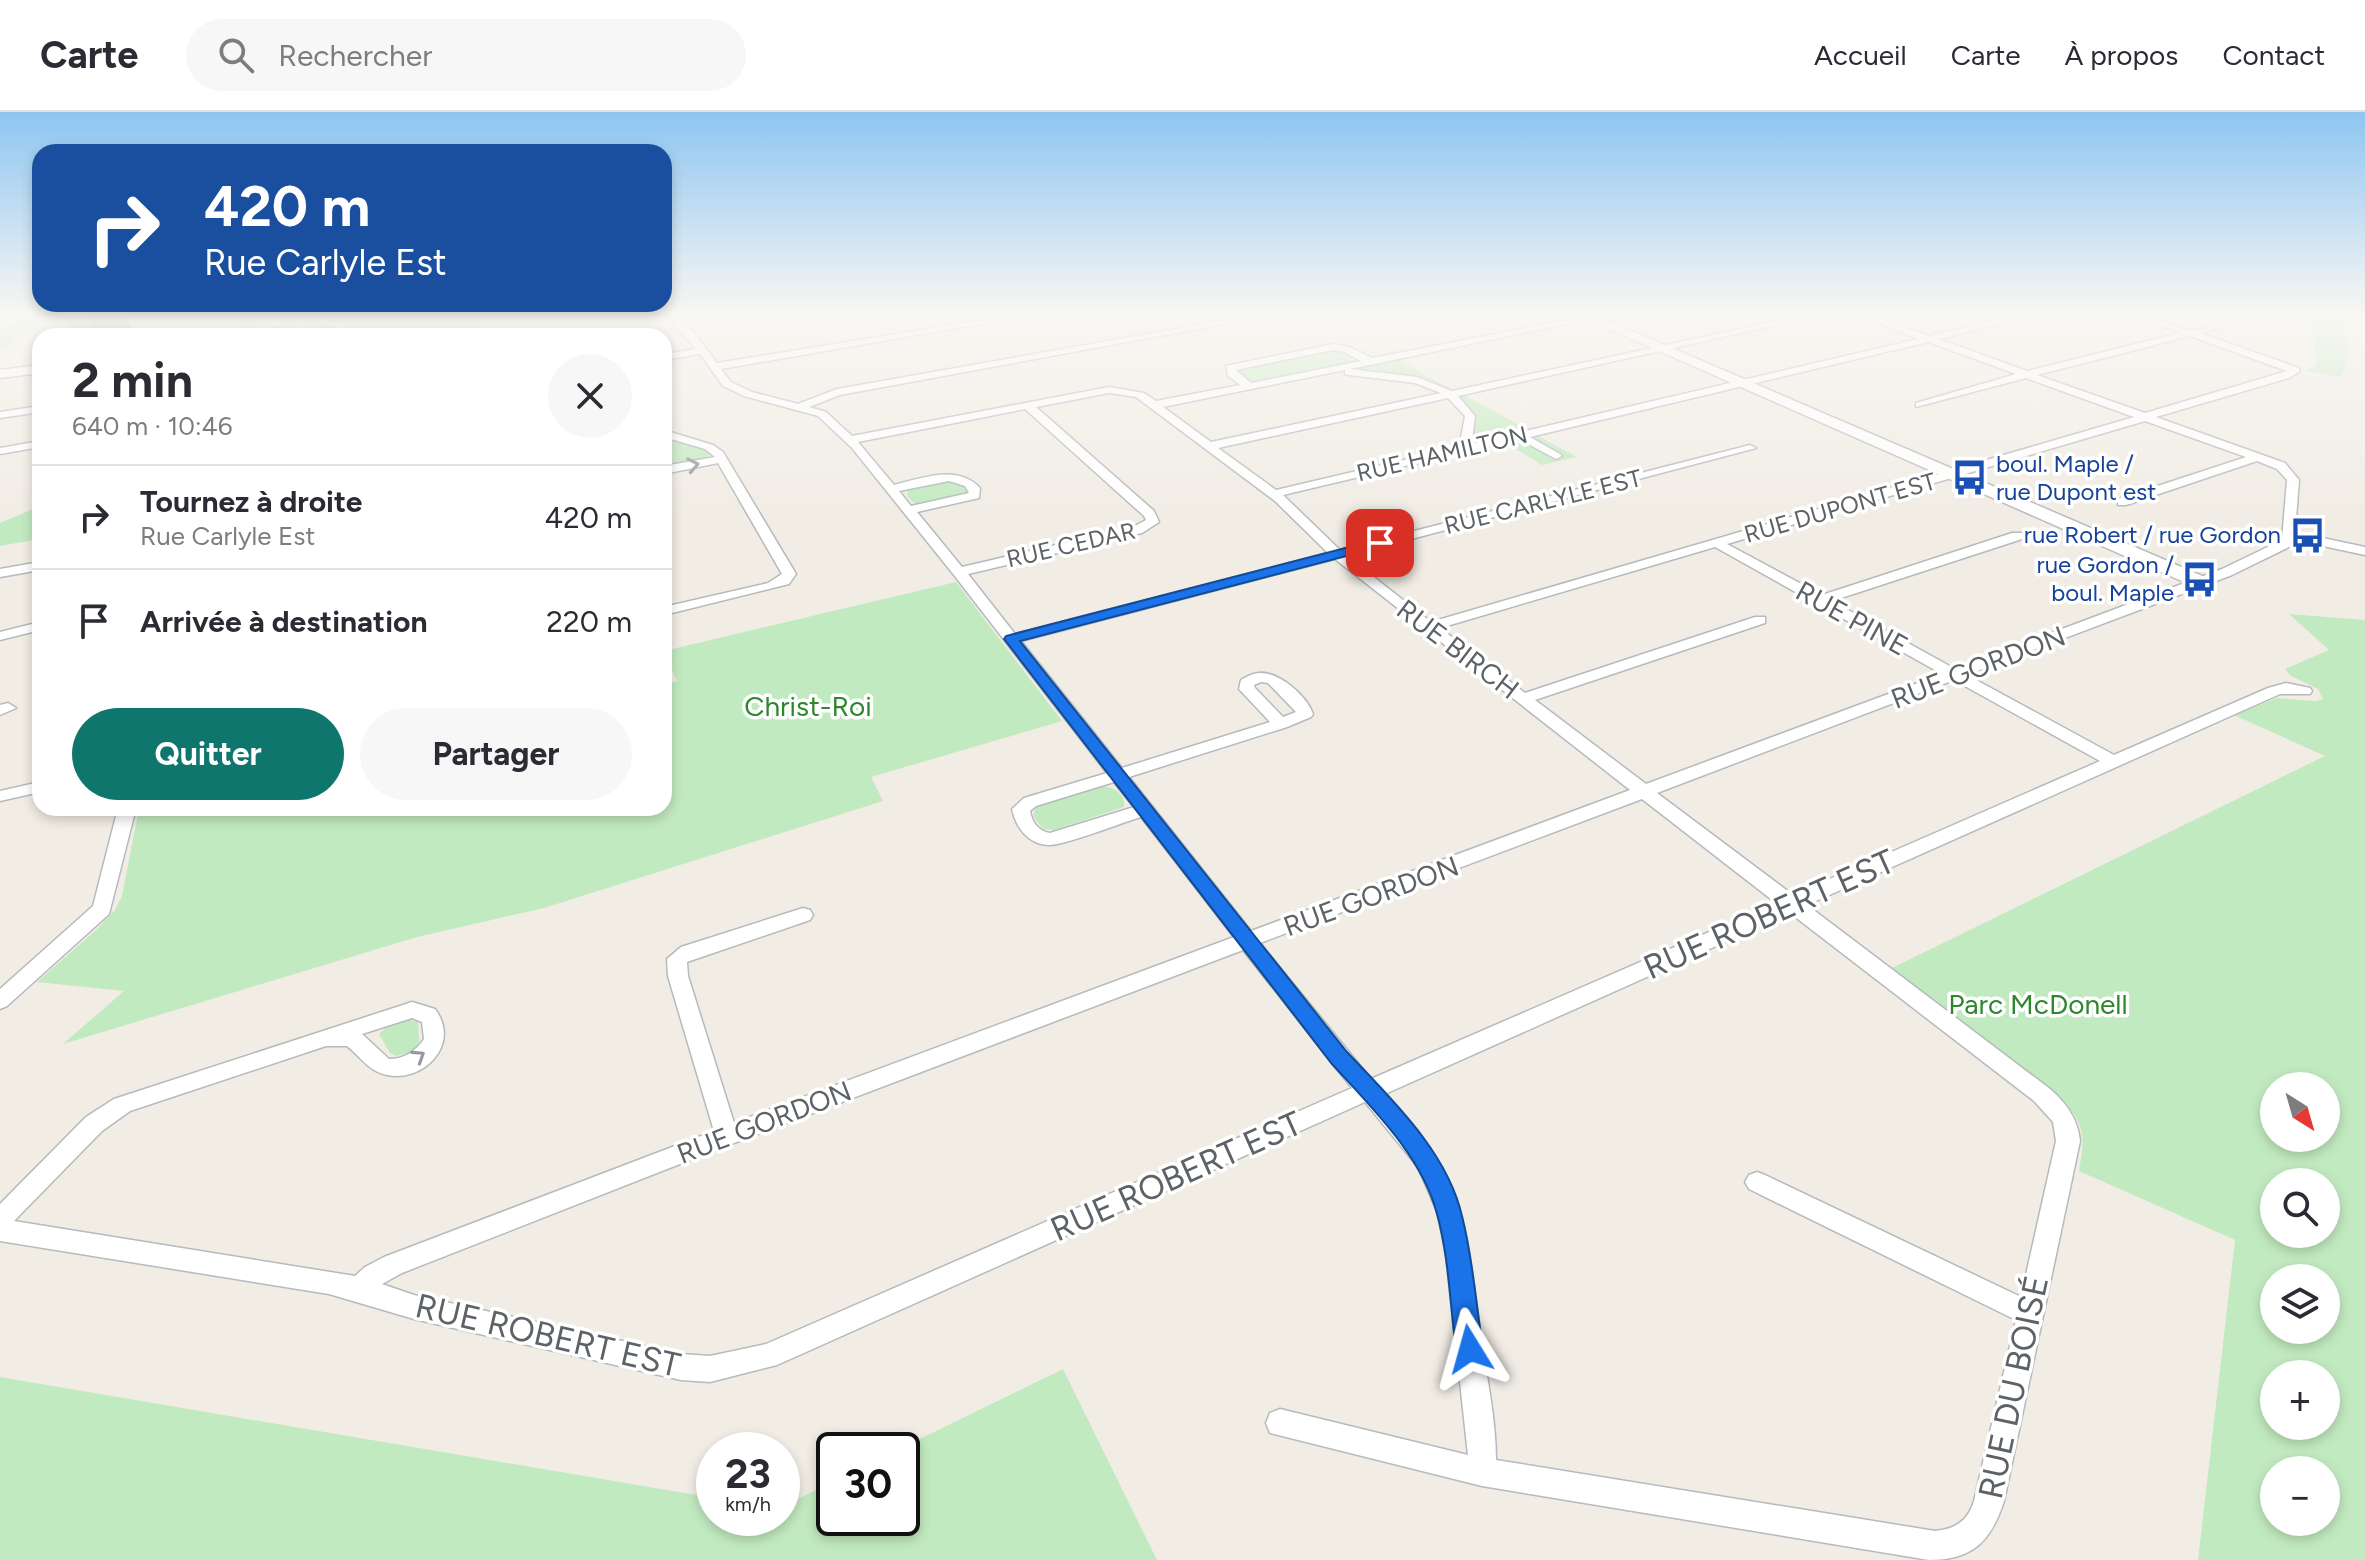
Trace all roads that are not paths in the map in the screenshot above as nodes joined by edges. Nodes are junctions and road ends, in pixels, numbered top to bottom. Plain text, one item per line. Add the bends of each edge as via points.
1 (726, 383) edge
2 (890, 383) edge
3 (1244, 383) edge
4 (1266, 383) edge
5 (1416, 383) edge
6 (1504, 383) edge
7 (1742, 383) joint
8 (1998, 383) edge
9 (2052, 383) edge
10 (2262, 383) edge
11 (1249, 386) junction
12 (1450, 394) junction
13 (1154, 405) junction
14 (1920, 405) dead end
15 (1028, 406) junction
16 (800, 407) junction
17 (32, 410) edge
18 (0, 415) edge
19 (2147, 416) junction
20 (672, 435) edge
21 (1521, 436) junction
22 (850, 440) junction
23 (32, 445) edge
24 (1210, 446) junction
25 (1472, 447) junction
26 (1750, 448) dead end
27 (0, 451) edge
28 (1556, 456) dead end
29 (2258, 457) junction
30 (722, 459) junction
31 (672, 468) edge
32 (1952, 475) junction
33 (892, 489) junction
34 (1274, 494) junction
35 (2122, 502) dead end
36 (909, 510) junction
37 (2289, 535) junction
38 (2017, 536) dead end
39 (1718, 544) junction
40 (2365, 551) edge
41 (1338, 554) junction
42 (32, 567) edge
43 (959, 572) junction
44 (0, 573) edge
45 (2200, 582) junction
46 (1819, 601) junction
47 (672, 609) edge
48 (1760, 620) dead end
49 (1429, 627) junction
50 (32, 628) edge
51 (0, 636) edge
52 (1011, 639) junction
53 (1956, 676) junction
54 (2304, 691) dead end
55 (1523, 699) junction
56 (1281, 724) dead end
57 (2112, 761) junction
58 (1116, 775) junction
59 (32, 789) edge
60 (1645, 793) junction
61 (0, 796) edge
62 (1144, 810) junction
63 (125, 816) edge
64 (1792, 904) junction
65 (803, 915) dead end
66 (1249, 941) junction
67 (0, 1001) edge
68 (328, 1039) dead end
69 (1368, 1090) junction
70 (727, 1136) junction
71 (1757, 1182) dead end
72 (0, 1220) edge
73 (0, 1230) edge
74 (360, 1289) junction
75 (2028, 1313) junction
76 (1280, 1423) dead end
77 (1482, 1472) junction

1 - 16 street
2 - 16 street via 837,392
3 - 11 street
4 - 11 street
5 - 12 street
6 - 12 street
7 - 21 street, RUE HAMILTON
7 - 32 street
8 - 14 street
9 - 19 street
10 - 19 street, RUE DUPONT EST
11 - 13 street
12 - 24 street
12 - 25 street via 1470,416 1466,442
13 - 15 street, RUE BIRCH via 1127,390 1109,390
13 - 24 street, RUE BIRCH
15 - 22 street
15 - 43 street, RUE CEDAR via 1153,522
16 - 22 street via 826,417
17 - 18 street
19 - 29 street
19 - 32 street, RUE DUPONT EST
20 - 30 street via 709,447
21 - 25 street, RUE HAMILTON
21 - 28 street
22 - 33 street
23 - 27 street
24 - 34 street, RUE BIRCH
25 - 34 street, RUE HAMILTON
26 - 41 street, RUE CARLYLE EST
29 - 35 street
29 - 37 street via 2281,466 2293,480
31 -> 30 street
30 - 47 street via 788,577 772,586
32 - 39 street, RUE DUPONT EST
32 - 45 street
33 - 36 street
33 - 36 street via 956,477 968,480 976,491 964,499
34 - 41 street, RUE BIRCH
36 - 43 street
37 - 40 street
37 - 45 street, RUE GORDON via 2288,542 2272,552
38 - 46 street
39 - 46 street, RUE PINE
39 - 49 street, RUE DUPONT EST
41 - 49 street, RUE BIRCH
41 - 52 street, RUE CARLYLE EST
42 - 44 street
43 - 52 street
45 - 53 street, RUE GORDON
46 - 53 street, RUE PINE
48 - 55 street
49 - 55 street, RUE BIRCH
50 - 51 street
52 - 58 street
53 - 57 street, RUE PINE
53 - 60 street, RUE GORDON
54 - 57 street, RUE ROBERT EST via 2274,691
55 - 60 street, RUE BIRCH
56 - 58 street
57 - 64 street, RUE ROBERT EST
58 - 62 street
58 - 62 street via 1030,802 1021,809 1023,818 1035,835 1051,839
59 - 61 street
60 - 64 street, RUE BIRCH
60 - 66 street, RUE GORDON
62 - 66 street
63 - 67 street via 102,909
64 - 69 street, RUE ROBERT EST
64 - 75 street, RUE DU BOISÉ via 2042,1095 2063,1118 2068,1141
65 - 70 street via 677,959
66 - 69 street
66 - 70 street, RUE GORDON
68 - 72 street via 122,1105 94,1124
69 - 74 street, RUE ROBERT EST via 737,1366 710,1369 661,1363 414,1307
69 - 77 street via 1429,1165 1450,1214
70 - 74 street, RUE GORDON via 393,1265
71 - 75 street
73 - 74 street, RUE ROBERT EST
75 - 77 street, RUE DU BOISÉ via 1984,1520 1965,1540 1951,1545
76 - 77 street, RUE DU BOISÉ

